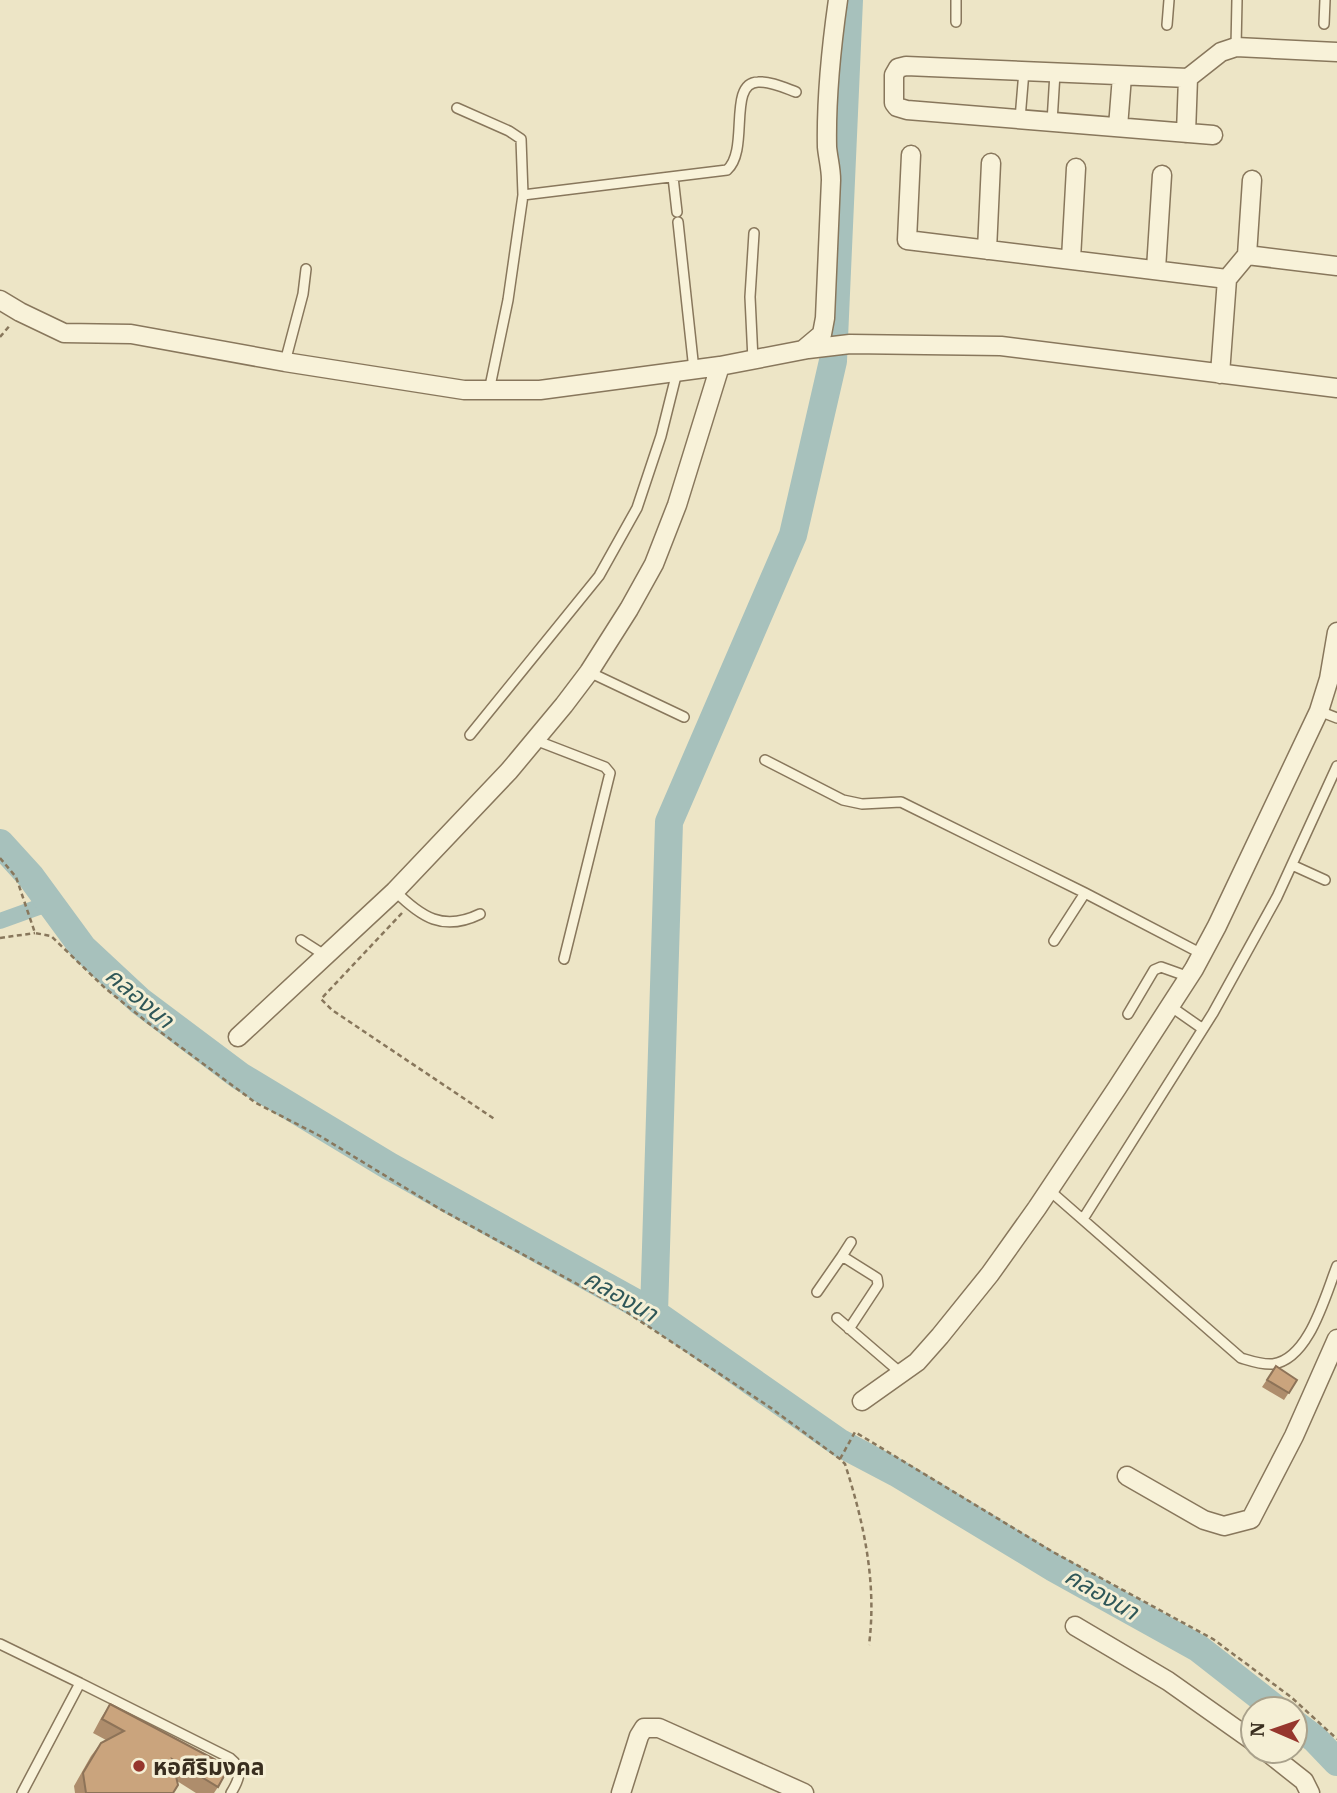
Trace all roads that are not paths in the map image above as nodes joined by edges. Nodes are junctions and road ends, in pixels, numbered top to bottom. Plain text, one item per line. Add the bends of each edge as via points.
1 (838, 0) edge
2 (956, 0) edge
3 (1169, 0) edge
4 (1237, 0) edge
5 (1325, 0) edge
6 (956, 22) dead end
7 (1324, 24) dead end
8 (1167, 25) dead end
9 (1236, 47) junction
10 (1337, 52) edge
11 (1024, 71) junction
12 (1055, 73) junction
13 (1122, 76) junction
14 (1188, 78) junction
15 (796, 92) dead end
16 (457, 108) dead end
17 (1020, 119) junction
18 (1052, 122) junction
19 (1118, 127) junction
20 (1186, 133) junction
21 (1213, 135) dead end
22 (911, 156) dead end
23 (991, 163) dead end
24 (1076, 168) dead end
25 (1162, 175) dead end
26 (673, 177) junction
27 (1252, 180) dead end
28 (523, 195) junction
29 (754, 233) dead end
30 (987, 250) junction
31 (1247, 255) junction
32 (1071, 259) junction
33 (1337, 266) edge
34 (306, 269) dead end
35 (1156, 269) junction
36 (1227, 279) junction
37 (0, 300) edge
38 (806, 349) junction
39 (752, 360) junction
40 (285, 362) junction
41 (720, 366) junction
42 (685, 371) junction
43 (1220, 374) junction
44 (1337, 388) edge
45 (489, 391) junction
46 (1337, 632) edge
47 (589, 672) junction
48 (1319, 710) junction
49 (684, 718) dead end
50 (1337, 718) edge
51 (470, 735) dead end
52 (535, 740) junction
53 (765, 760) dead end
54 (1337, 766) edge
55 (1292, 864) junction
56 (1325, 880) dead end
57 (395, 891) junction
58 (1085, 893) junction
59 (480, 914) dead end
60 (301, 940) dead end
61 (1054, 942) dead end
62 (1202, 954) junction
63 (326, 956) junction
64 (564, 959) dead end
65 (1189, 977) junction
66 (1170, 1006) junction
67 (1128, 1014) dead end
68 (1203, 1029) junction
69 (238, 1037) dead end
70 (1049, 1190) junction
71 (1083, 1219) junction
72 (851, 1242) dead end
73 (842, 1256) junction
74 (1337, 1266) edge
75 (817, 1292) dead end
76 (837, 1318) dead end
77 (849, 1329) junction
78 (1337, 1339) edge
79 (902, 1374) junction
80 (862, 1401) dead end
81 (1127, 1476) dead end
82 (1075, 1626) dead end
83 (0, 1644) edge
84 (80, 1683) junction
85 (1239, 1731) edge
86 (1284, 1765) edge
87 (22, 1793) edge
88 (231, 1793) edge
89 (621, 1793) edge
90 (804, 1793) edge
91 (1310, 1793) edge

1 - 38 street via 828,83 831,180 825,318 822,334
2 - 6 lane
3 - 8 lane
4 - 9 lane
5 - 7 lane
9 - 10 street
9 - 14 street via 1221,52
11 - 12 street
11 - 17 lane
11 - 17 street via 906,66 894,75 897,107
12 - 13 street
12 - 18 lane
13 - 14 street
13 - 19 street
14 - 20 street
15 - 26 lane via 761,81 752,83 743,93 735,164 714,173
16 - 28 lane via 521,139
17 - 18 street
18 - 19 street
19 - 20 street
20 - 21 street
22 - 30 street via 907,240
23 - 30 street
24 - 32 street
25 - 35 street
26 - 28 lane
26 - 42 lane
27 - 31 street
28 - 45 lane
29 - 39 lane
30 - 32 street
31 - 33 street
31 - 36 street
32 - 35 street
34 - 40 lane
35 - 36 street
36 - 43 street
37 - 40 street via 64,332 131,334
38 - 39 street
38 - 43 street via 850,344 1001,346
39 - 41 street
40 - 45 street
41 - 42 street
41 - 47 street via 654,564
42 - 45 street via 540,390
42 - 51 lane via 638,508 599,576
43 - 44 street
46 - 48 street
47 - 49 lane
47 - 52 street
48 - 50 lane
48 - 62 street
52 - 57 street
52 - 64 lane via 605,767 610,774
53 - 58 lane via 843,800 901,802
54 - 55 lane
55 - 56 lane
55 - 68 lane
57 - 59 lane via 417,912 439,921 465,921
57 - 63 street
58 - 61 lane
58 - 62 lane
60 - 63 lane
62 - 65 street
63 - 69 street
65 - 66 street
65 - 67 lane via 1161,967 1154,970
66 - 68 lane
66 - 70 street
68 - 71 lane
70 - 71 lane
70 - 79 street via 990,1274
71 - 74 lane via 1241,1358 1259,1363 1275,1364 1293,1356 1306,1342
72 - 73 lane
73 - 75 lane
73 - 77 lane via 878,1282
76 - 77 lane
77 - 79 lane
78 - 81 street via 1251,1519 1224,1526 1204,1520
79 - 80 street
82 - 85 street via 1168,1681
83 - 84 lane
84 - 87 lane
84 - 88 lane via 230,1758 239,1777
86 - 91 street via 1304,1781
89 - 90 street via 644,1728 659,1728

